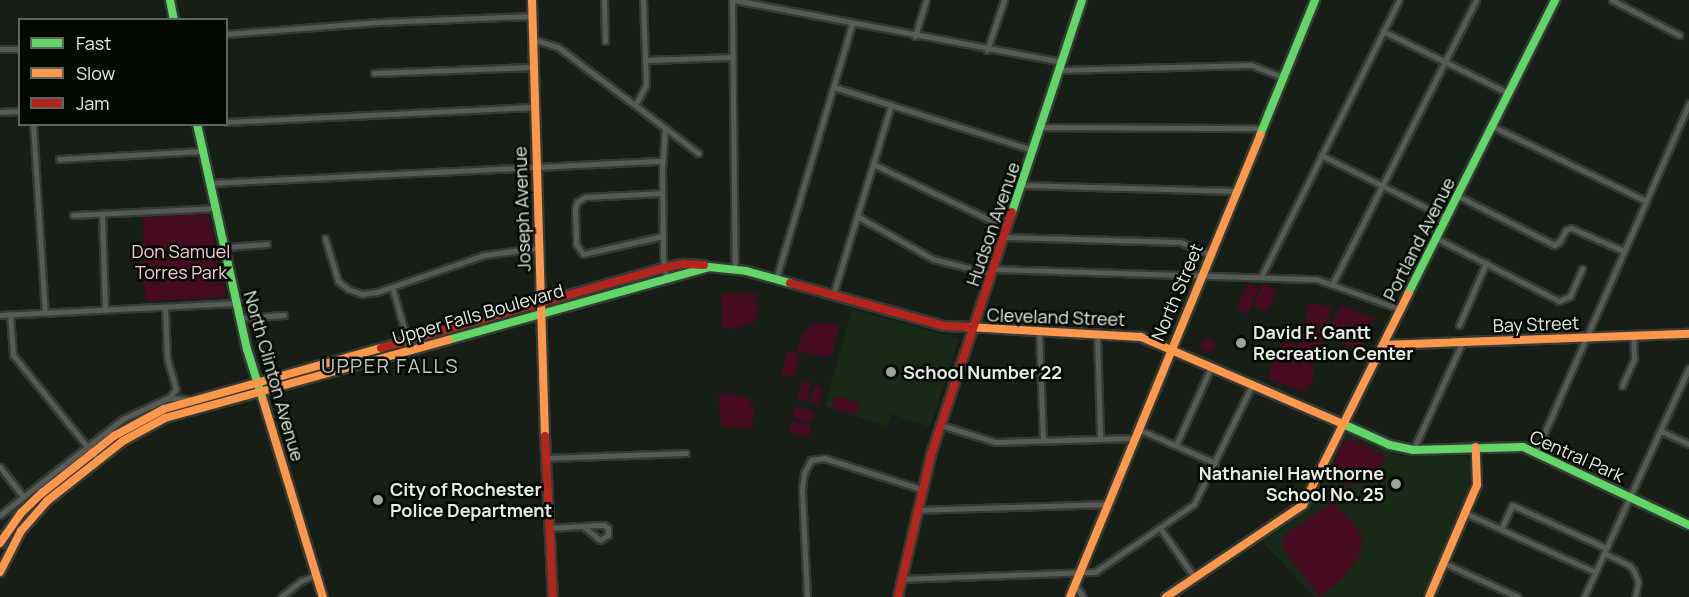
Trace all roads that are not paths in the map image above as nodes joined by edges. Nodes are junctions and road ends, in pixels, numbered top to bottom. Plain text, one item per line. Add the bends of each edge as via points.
1 (170, 0) edge
2 (532, 0) edge
3 (604, 0) edge
4 (644, 0) edge
5 (733, 0) edge
6 (926, 0) edge
7 (1004, 0) edge
8 (1082, 0) edge
9 (1315, 0) edge
10 (1399, 0) edge
11 (1476, 0) edge
12 (1555, 0) edge
13 (1612, 0) edge
14 (532, 16) junction
15 (174, 18) edge
16 (852, 24) junction
17 (1383, 31) junction
18 (228, 34) edge
19 (1679, 35) dead end
20 (915, 36) junction
21 (533, 39) junction
22 (605, 41) dead end
23 (0, 49) edge
24 (18, 49) edge
25 (987, 50) junction
26 (733, 57) junction
27 (646, 60) junction
28 (1445, 62) junction
29 (533, 66) junction
30 (1060, 66) junction
31 (374, 73) dead end
32 (1283, 77) junction
33 (834, 87) junction
34 (1508, 93) junction
35 (1689, 103) edge
36 (635, 105) junction
37 (891, 105) junction
38 (534, 107) junction
39 (18, 111) edge
40 (0, 112) edge
41 (228, 122) edge
42 (33, 126) edge
43 (197, 126) edge
44 (1492, 126) junction
45 (1040, 127) junction
46 (665, 128) junction
47 (1262, 128) junction
48 (1033, 150) junction
49 (203, 151) junction
50 (698, 153) dead end
51 (1321, 155) junction
52 (60, 159) dead end
53 (662, 161) junction
54 (873, 164) junction
55 (535, 168) junction
56 (210, 183) junction
57 (1022, 185) junction
58 (1383, 186) junction
59 (1236, 191) junction
60 (662, 193) junction
61 (1458, 196) junction
62 (1646, 201) junction
63 (216, 208) junction
64 (102, 214) junction
65 (73, 215) dead end
66 (857, 216) junction
67 (1447, 218) junction
68 (1008, 228) junction
69 (663, 236) junction
70 (1005, 237) junction
71 (325, 238) dead end
72 (1436, 238) junction
73 (267, 244) dead end
74 (225, 247) junction
75 (537, 248) junction
76 (1624, 251) junction
77 (1210, 254) junction
78 (1486, 263) junction
79 (709, 267) junction
80 (664, 268) junction
81 (735, 268) junction
82 (1582, 269) dead end
83 (992, 272) junction
84 (1201, 275) junction
85 (666, 277) junction
86 (1261, 277) junction
87 (776, 279) junction
88 (1332, 285) junction
89 (392, 287) junction
90 (833, 296) junction
91 (539, 302) junction
92 (237, 303) junction
93 (165, 308) junction
94 (1400, 309) junction
95 (105, 310) junction
96 (540, 312) junction
97 (45, 313) junction
98 (0, 315) edge
99 (10, 315) junction
100 (284, 315) dead end
101 (240, 318) junction
102 (1459, 325) dead end
103 (973, 328) junction
104 (1039, 332) junction
105 (1097, 334) junction
106 (1689, 334) edge
107 (1633, 336) junction
108 (1585, 338) junction
109 (407, 339) junction
110 (1462, 341) junction
111 (1383, 345) junction
112 (1170, 349) junction
113 (1211, 367) junction
114 (1689, 368) edge
115 (257, 381) junction
116 (1252, 385) junction
117 (1622, 386) dead end
118 (260, 390) junction
119 (170, 397) junction
120 (194, 399) junction
121 (1343, 424) junction
122 (941, 425) junction
123 (1138, 429) junction
124 (1661, 431) junction
125 (1100, 438) junction
126 (1135, 438) junction
127 (1043, 440) junction
128 (1689, 444) edge
129 (1176, 446) junction
130 (1476, 447) junction
131 (89, 450) junction
132 (1413, 450) junction
133 (1536, 452) junction
134 (686, 453) dead end
135 (546, 458) junction
136 (98, 460) junction
137 (1215, 463) junction
138 (0, 467) edge
139 (921, 489) junction
140 (23, 496) junction
141 (1630, 496) junction
142 (1108, 504) junction
143 (916, 510) junction
144 (1465, 513) junction
145 (0, 515) edge
146 (1689, 525) edge
147 (583, 526) junction
148 (549, 528) junction
149 (1160, 528) junction
150 (1501, 529) junction
151 (0, 543) edge
152 (1605, 551) junction
153 (1444, 563) junction
154 (0, 572) edge
155 (1595, 572) junction
156 (1080, 573) junction
157 (316, 575) junction
158 (1195, 578) junction
159 (902, 579) junction
160 (1075, 585) junction
161 (281, 597) edge
162 (323, 597) edge
163 (553, 597) edge
164 (807, 597) edge
165 (898, 597) edge
166 (1070, 597) edge
167 (1083, 597) edge
168 (1166, 597) edge
169 (1429, 597) edge
170 (1518, 597) edge
171 (1584, 597) edge
172 (1635, 597) edge

1 - 15 main road
2 - 14 main road, Joseph Avenue
3 - 22 street
4 - 27 street
5 - 16 street
5 - 26 street
6 - 20 street
7 - 25 street
8 - 30 main road, Hudson Avenue
9 - 32 main road, North Street
10 - 17 street
11 - 28 street
12 - 34 main road, Portland Avenue
13 - 19 street
14 - 18 street
14 - 21 main road, Joseph Avenue
16 - 20 street
16 - 33 street
17 - 28 street
17 - 51 street
20 - 25 street
21 - 29 main road, Joseph Avenue
21 - 36 street via 556,46
23 - 24 street
25 - 30 street
26 - 27 street
26 - 81 street
27 - 36 street via 646,85
28 - 34 street
28 - 58 street
29 - 31 street
29 - 38 main road, Joseph Avenue
30 - 32 street via 1251,65
30 - 45 main road, Hudson Avenue
32 - 47 main road, North Street
33 - 37 street
33 - 87 street
34 - 44 main road, Portland Avenue
35 - 62 street
36 - 46 street
37 - 48 street
37 - 54 street
38 - 41 street
38 - 55 main road, Joseph Avenue
39 - 40 street
42 - 97 street
43 - 49 main road, North Clinton Avenue
44 - 61 main road, Portland Avenue
44 - 62 street
45 - 47 street
45 - 48 main road, Hudson Avenue
46 - 50 street
46 - 53 street
47 - 59 main road, North Street
48 - 57 main road, Hudson Avenue
49 - 52 street
49 - 56 main road, North Clinton Avenue
51 - 58 street
51 - 86 street
53 - 55 street
53 - 60 street
54 - 66 street
54 - 68 street
55 - 56 street
55 - 75 main road, Joseph Avenue
56 - 63 main road, North Clinton Avenue
57 - 59 street
57 - 68 main road, Hudson Avenue
58 - 67 street
58 - 88 street
59 - 77 main road, North Street
60 - 69 street
60 - 69 street via 585,197 578,201 576,244 584,254
61 - 67 main road, Portland Avenue
61 - 76 street via 1554,245 1570,228
62 - 76 street
63 - 64 street
63 - 74 main road, North Clinton Avenue
64 - 65 street
64 - 95 street
66 - 83 street via 933,260
66 - 90 street
67 - 72 main road, Portland Avenue
68 - 70 main road, Hudson Avenue
69 - 80 street
70 - 77 street via 1180,242
70 - 83 main road, Hudson Avenue
71 - 89 street via 334,272 346,287 366,294
72 - 78 street
72 - 94 main road, Portland Avenue
73 - 74 street
74 - 92 main road, North Clinton Avenue
75 - 89 street via 484,255
75 - 91 main road, Joseph Avenue
76 - 108 street
77 - 84 main road, North Street
78 - 82 street via 1559,301 1570,296
78 - 102 street
79 - 80 main road, Upper Falls Boulevard via 692,264
79 - 81 main road, Upper Falls Boulevard
79 - 85 main road, Upper Falls Boulevard
80 - 85 street
80 - 91 main road, Upper Falls Boulevard
81 - 87 main road, Upper Falls Boulevard
83 - 84 street
83 - 103 main road, Hudson Avenue
84 - 86 street
84 - 112 main road, North Street
85 - 96 main road, Upper Falls Boulevard
86 - 88 street via 1316,279
87 - 90 main road, Upper Falls Boulevard
88 - 94 street
89 - 109 street
90 - 103 main road, Upper Falls Boulevard via 928,323
91 - 96 main road, Joseph Avenue
91 - 109 main road, Upper Falls Boulevard
92 - 93 street
92 - 101 main road, North Clinton Avenue
93 - 95 street
93 - 119 street via 167,358 176,389
94 - 111 main road, Portland Avenue
95 - 97 street
96 - 118 main road, Upper Falls Boulevard
96 - 135 main road, Joseph Avenue
97 - 99 street
98 - 99 street
99 - 131 street via 13,355
100 - 101 street
101 - 115 main road, North Clinton Avenue
103 - 104 main road, Cleveland Street
103 - 122 main road, Hudson Avenue
104 - 105 main road, Cleveland Street
104 - 127 street
105 - 112 main road, Cleveland Street via 1133,335
105 - 125 street
106 - 107 main road, Bay Street
107 - 108 main road, Bay Street
107 - 117 street via 1634,359
108 - 110 main road, Bay Street
108 - 133 street
109 - 115 main road, Upper Falls Boulevard
110 - 111 main road, Bay Street
110 - 132 street
111 - 121 main road, Portland Avenue
112 - 113 main road, Cleveland Street
112 - 123 main road, North Street
113 - 116 main road, Cleveland Street
113 - 129 street
114 - 124 street
115 - 118 main road, North Clinton Avenue
115 - 120 main road, Upper Falls Boulevard
116 - 121 main road, Central Park
116 - 137 street
118 - 136 main road, Upper Falls Boulevard via 165,418
118 - 157 main road, North Clinton Avenue
119 - 120 street
119 - 131 street via 123,420
120 - 131 main road, Upper Falls Boulevard via 138,421
121 - 132 main road, Central Park via 1390,445
121 - 158 main road, Portland Avenue via 1302,505
122 - 127 street via 995,442
122 - 139 main road, Hudson Avenue
123 - 126 main road, North Street
123 - 129 street
124 - 128 street
124 - 141 street
125 - 126 street
125 - 127 street
126 - 142 main road, North Street
129 - 137 street
130 - 132 main road, Central Park
130 - 133 main road, Central Park via 1516,446
130 - 144 main road via 1477,485
131 - 136 street
131 - 140 street
131 - 151 main road, Upper Falls Boulevard via 28,506
133 - 141 main road, Central Park
134 - 135 street
135 - 148 main road, Joseph Avenue
136 - 154 main road, Upper Falls Boulevard via 33,515
137 - 149 street via 1194,504
138 - 140 street
139 - 143 main road, Hudson Avenue
139 - 164 street via 824,458 811,460 802,489
140 - 145 street
141 - 146 main road, Central Park
141 - 152 street
142 - 143 street
142 - 156 main road, North Street
143 - 159 main road, Hudson Avenue
144 - 150 street
144 - 153 main road
147 - 147 street via 604,525 608,535 600,540
147 - 148 street
148 - 163 main road, Joseph Avenue
149 - 156 street via 1095,572
149 - 158 street
150 - 152 street via 1512,505
150 - 155 street
152 - 155 street
152 - 172 street via 1634,571 1638,582
153 - 169 main road
153 - 170 street
155 - 171 street
156 - 159 street
156 - 160 main road, North Street
157 - 161 street
157 - 162 main road, North Clinton Avenue
158 - 168 main road, Portland Avenue
159 - 165 main road, Hudson Avenue
160 - 166 main road, North Street
160 - 167 street

